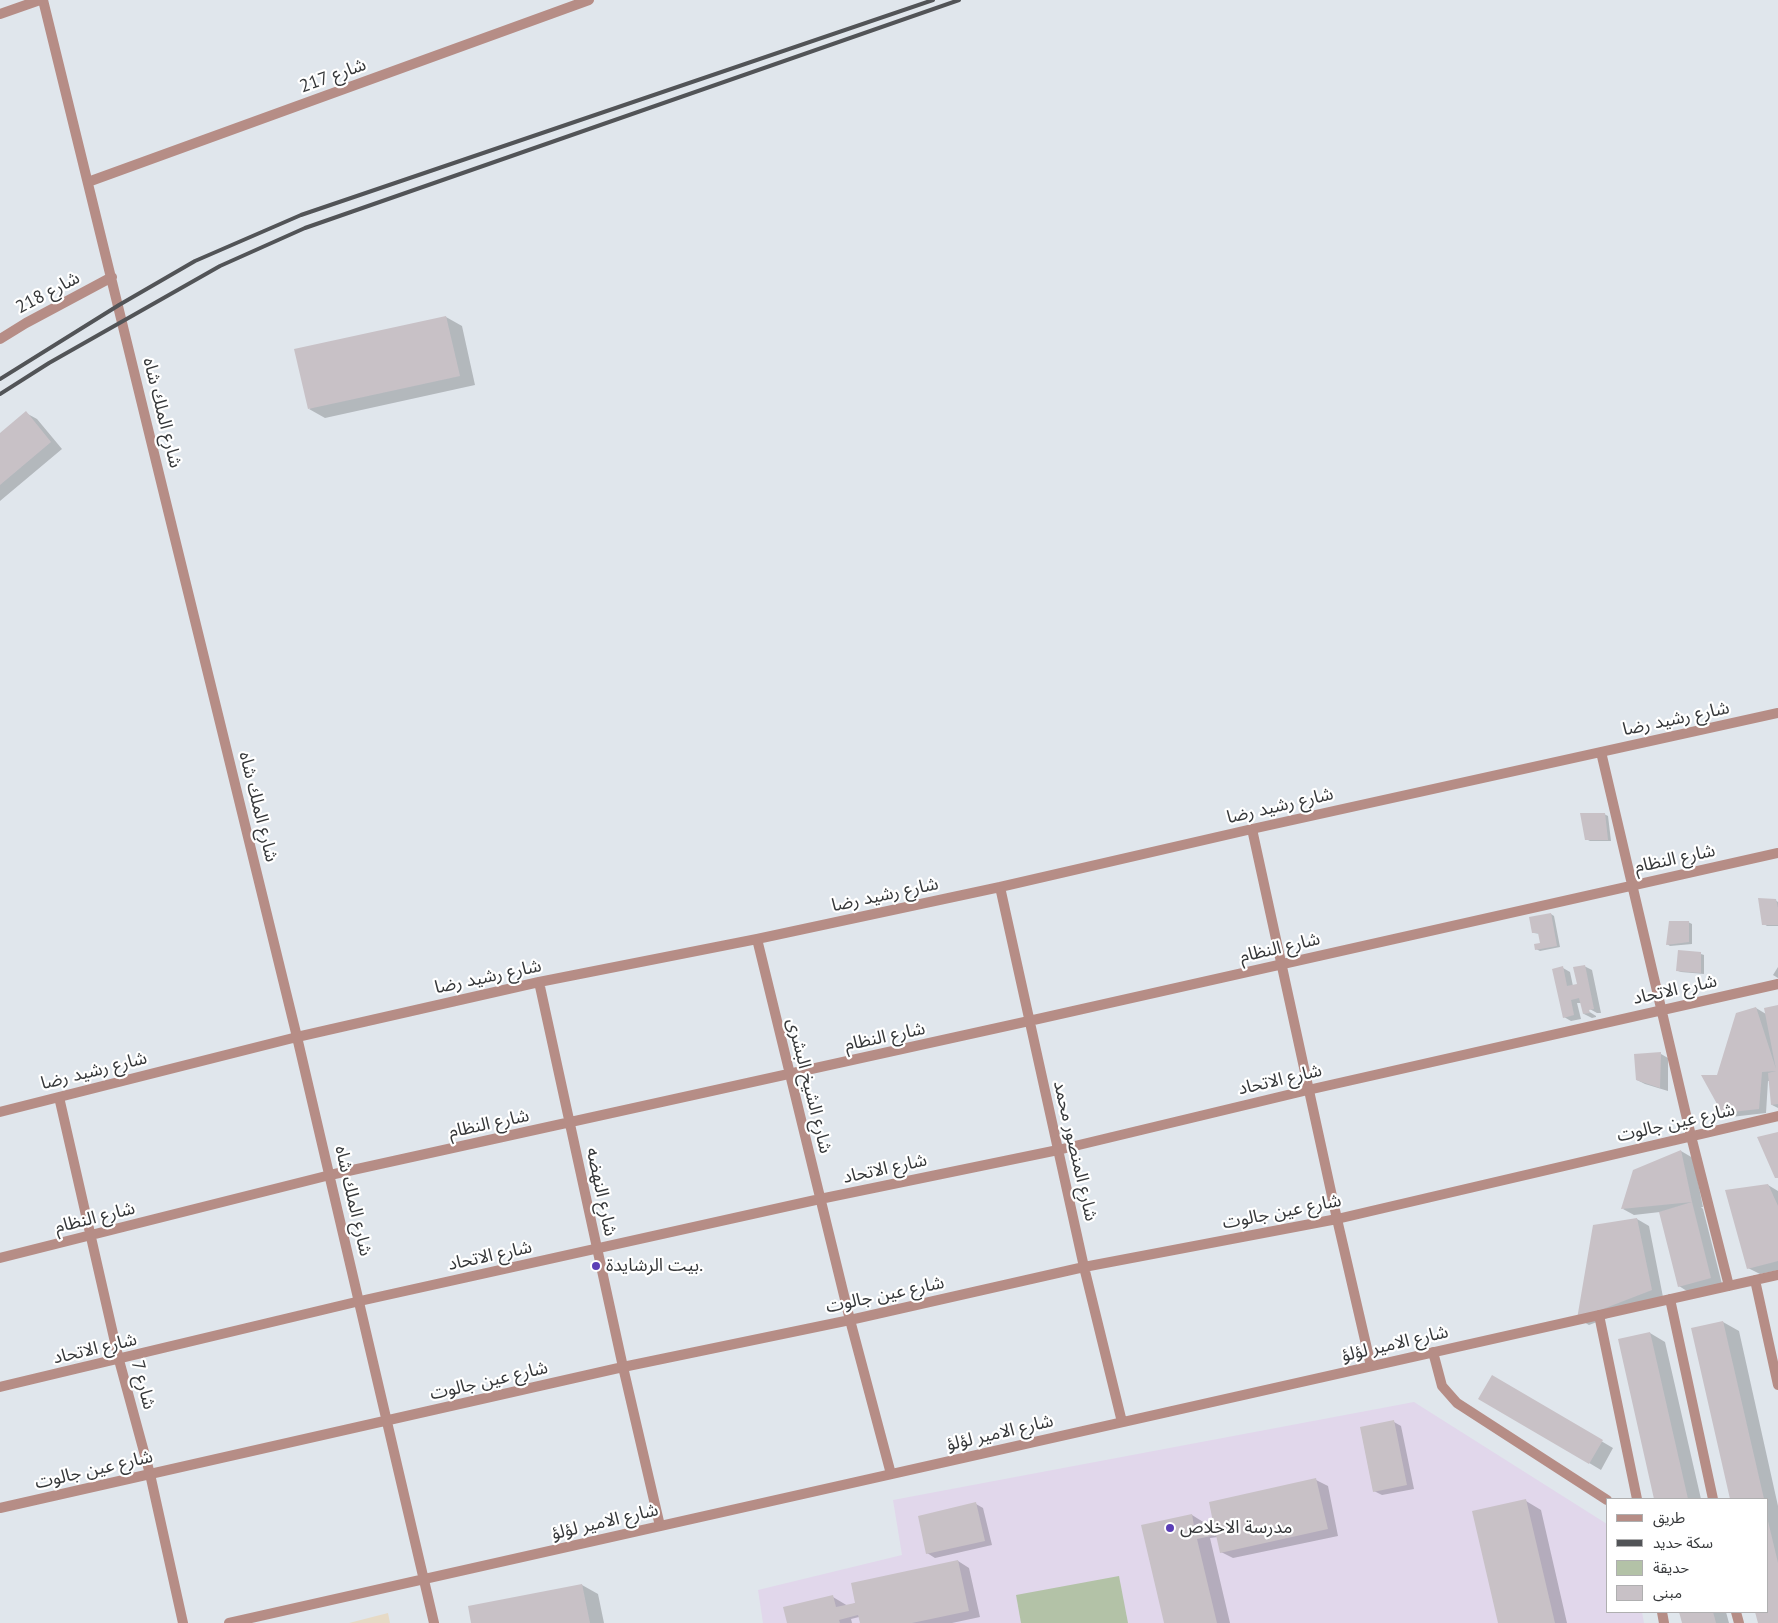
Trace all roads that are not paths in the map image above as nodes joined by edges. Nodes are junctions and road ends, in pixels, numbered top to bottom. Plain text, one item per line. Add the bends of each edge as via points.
1 (41, 0) edge
2 (589, 0) edge
3 (16, 4) edge
4 (0, 14) edge
5 (88, 182) junction
6 (112, 277) junction
7 (0, 339) edge
8 (1778, 713) edge
9 (1601, 752) junction
10 (1252, 829) junction
11 (1778, 853) edge
12 (1632, 885) junction
13 (1000, 887) junction
14 (757, 939) junction
15 (1281, 964) junction
16 (539, 982) junction
17 (1778, 984) edge
18 (1661, 1010) junction
19 (1029, 1021) junction
20 (297, 1037) junction
21 (790, 1074) junction
22 (1308, 1090) junction
23 (59, 1097) junction
24 (0, 1112) edge
25 (1778, 1116) edge
26 (570, 1123) junction
27 (1691, 1136) junction
28 (1058, 1150) junction
29 (330, 1176) junction
30 (820, 1200) junction
31 (1336, 1219) junction
32 (91, 1236) junction
33 (597, 1249) junction
34 (0, 1258) edge
35 (1084, 1267) junction
36 (1778, 1274) edge
37 (1756, 1280) junction
38 (1729, 1286) junction
39 (1670, 1299) junction
40 (360, 1301) junction
41 (1599, 1315) junction
42 (850, 1320) junction
43 (1433, 1352) junction
44 (119, 1360) junction
45 (1371, 1366) junction
46 (623, 1368) junction
47 (1778, 1385) edge
48 (0, 1388) edge
49 (388, 1420) junction
50 (1122, 1422) junction
51 (150, 1474) junction
52 (891, 1474) junction
53 (1637, 1498) edge
54 (1712, 1498) edge
55 (1606, 1499) edge
56 (0, 1508) edge
57 (660, 1526) junction
58 (425, 1579) junction
59 (183, 1623) edge
60 (229, 1623) edge
61 (434, 1623) edge

1 - 3 street
1 - 5 street, شارع الملك شاه
2 - 5 street, شارع 217
3 - 4 street
5 - 6 street, شارع الملك شاه
6 - 7 street, شارع 218
6 - 20 street, شارع الملك شاه
8 - 9 street, شارع رشيد رضا
9 - 10 street, شارع رشيد رضا
9 - 12 street
10 - 13 street, شارع رشيد رضا
10 - 15 street
11 - 12 street, شارع النظام
12 - 15 street, شارع النظام
12 - 18 street
13 - 14 street, شارع رشيد رضا
13 - 19 street, شارع المنصور محمد
14 - 16 street, شارع رشيد رضا
14 - 21 street, شارع الشيخ البشرى
15 - 19 street, شارع النظام
15 - 22 street
16 - 20 street, شارع رشيد رضا
16 - 26 street, شارع النهضه
17 - 18 street, شارع الاتحاد
18 - 22 street, شارع الاتحاد
18 - 27 street
19 - 21 street, شارع النظام
19 - 28 street, شارع المنصور محمد
20 - 23 street, شارع رشيد رضا
20 - 29 street, شارع الملك شاه
21 - 26 street, شارع النظام
21 - 30 street, شارع الشيخ البشرى
22 - 28 street, شارع الاتحاد
22 - 31 street
23 - 24 street, شارع رشيد رضا
23 - 32 street, شارع 7
25 - 27 street, شارع عين جالوت
26 - 29 street, شارع النظام
26 - 33 street, شارع النهضه
27 - 31 street, شارع عين جالوت
27 - 38 street
28 - 30 street, شارع الاتحاد
28 - 35 street, شارع المنصور محمد
29 - 32 street, شارع النظام
29 - 40 street, شارع الملك شاه
30 - 33 street, شارع الاتحاد
30 - 42 street, شارع الشيخ البشرى
31 - 35 street, شارع عين جالوت
31 - 45 street
32 - 34 street, شارع النظام
32 - 44 street, شارع 7
33 - 40 street, شارع الاتحاد
33 - 46 street, شارع النهضه
35 - 42 street, شارع عين جالوت
35 - 50 street, شارع المنصور محمد
36 - 37 street, شارع الامير لؤلؤ
37 - 38 street, شارع الامير لؤلؤ
37 - 47 street
38 - 39 street, شارع الامير لؤلؤ
39 - 41 street, شارع الامير لؤلؤ
39 - 54 street
40 - 44 street, شارع الاتحاد
40 - 49 street, شارع الملك شاه
41 - 43 street, شارع الامير لؤلؤ
41 - 53 street
42 - 46 street, شارع عين جالوت
42 - 52 street, شارع الشيخ البشرى
43 - 45 street, شارع الامير لؤلؤ
43 - 55 street via 1442,1386 1457,1403
44 - 48 street, شارع الاتحاد
44 - 51 street, شارع 7
45 - 50 street, شارع الامير لؤلؤ
46 - 49 street, شارع عين جالوت
46 - 57 street, شارع النهضه
49 - 51 street, شارع عين جالوت
49 - 58 street, شارع الملك شاه
50 - 52 street, شارع الامير لؤلؤ
51 - 56 street, شارع عين جالوت
51 - 59 street, شارع 7
52 - 57 street, شارع الامير لؤلؤ
57 - 58 street, شارع الامير لؤلؤ
58 - 60 street, شارع الامير لؤلؤ
58 - 61 street, شارع الملك شاه

